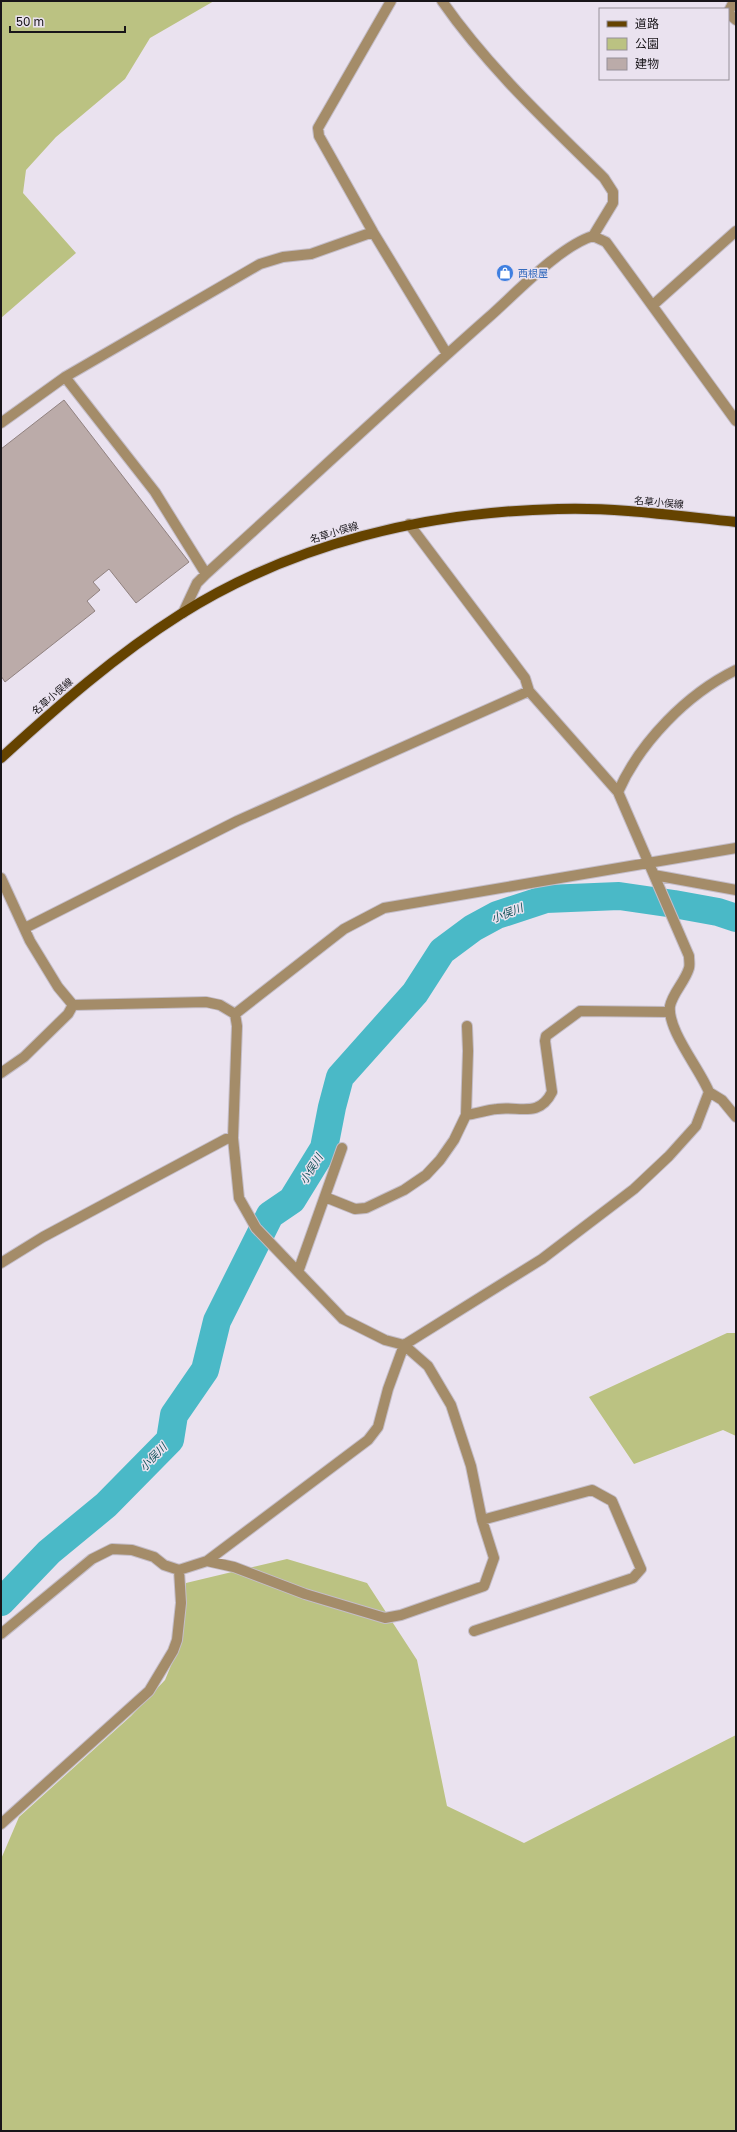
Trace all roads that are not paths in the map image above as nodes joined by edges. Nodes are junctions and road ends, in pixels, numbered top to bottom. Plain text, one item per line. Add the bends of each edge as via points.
1 (391, 1) edge
2 (442, 1) edge
3 (734, 1) edge
4 (729, 11) edge
5 (736, 231) edge
6 (373, 232) junction
7 (593, 236) junction
8 (653, 305) junction
9 (447, 354) junction
10 (65, 378) junction
11 (736, 421) edge
12 (1, 423) edge
13 (736, 522) edge
14 (409, 524) junction
15 (206, 574) junction
16 (182, 613) junction
17 (736, 670) edge
18 (529, 691) junction
19 (1, 758) edge
20 (618, 792) junction
21 (736, 848) edge
22 (649, 862) junction
23 (1, 878) edge
24 (655, 878) junction
25 (736, 890) edge
26 (25, 928) junction
27 (73, 1005) junction
28 (670, 1012) junction
29 (235, 1014) junction
30 (467, 1026) dead end
31 (1, 1073) edge
32 (710, 1092) junction
33 (466, 1115) junction
34 (736, 1116) edge
35 (234, 1138) junction
36 (342, 1148) dead end
37 (325, 1196) junction
38 (1, 1263) edge
39 (298, 1272) junction
40 (404, 1344) junction
41 (482, 1520) junction
42 (208, 1561) junction
43 (179, 1570) junction
44 (474, 1631) dead end
45 (1, 1634) edge
46 (1, 1824) edge

1 - 6 street via 318,128 319,136
2 - 7 street via 508,83 604,178 613,192 613,203
3 - 4 street
5 - 8 street
6 - 9 street
6 - 10 street via 311,254 283,257 260,264
7 - 8 street via 606,242
7 - 9 street via 583,239 558,256
8 - 11 street
9 - 15 street
10 - 12 street
10 - 15 street via 155,492
13 - 14 main road, 名草小俣線 via 628,512 560,509 499,512
14 - 16 main road, 名草小俣線 via 309,552 246,579
14 - 18 street via 525,678
15 - 16 street via 197,582
16 - 19 main road, 名草小俣線 via 106,667
17 - 20 street via 710,683 672,717 634,763
18 - 20 street
18 - 26 street via 237,821
20 - 22 street
21 - 22 street
22 - 24 street
22 - 29 street via 384,908 344,929
23 - 26 street
24 - 25 street
24 - 28 street via 689,956 689,968 677,989
26 - 27 street via 54,981
27 - 29 street via 206,1002 220,1005
27 - 31 street via 68,1014 24,1057
28 - 32 street via 677,1035
28 - 33 street via 580,1011 546,1036 544,1041 552,1092 541,1106 531,1110 498,1109
29 - 35 street via 237,1026
30 - 33 street
32 - 34 street via 722,1100
32 - 40 street via 696,1126 634,1189 542,1259
33 - 37 street via 454,1140 440,1160 426,1175 404,1190 366,1208 355,1209
35 - 38 street via 226,1138 57,1229
35 - 39 street via 239,1198 256,1228
36 - 37 street
37 - 39 street
39 - 40 street via 343,1319 385,1340
40 - 41 street via 428,1366 452,1405 471,1466
40 - 42 street via 378,1427 368,1440
41 - 42 street via 494,1558 484,1586 401,1615 385,1618 305,1594 234,1567
41 - 44 street via 592,1490 612,1501 641,1569 633,1578
42 - 43 street
43 - 45 street via 164,1566 154,1557 132,1550 112,1549 92,1559
43 - 46 street via 181,1603 177,1640 149,1691

